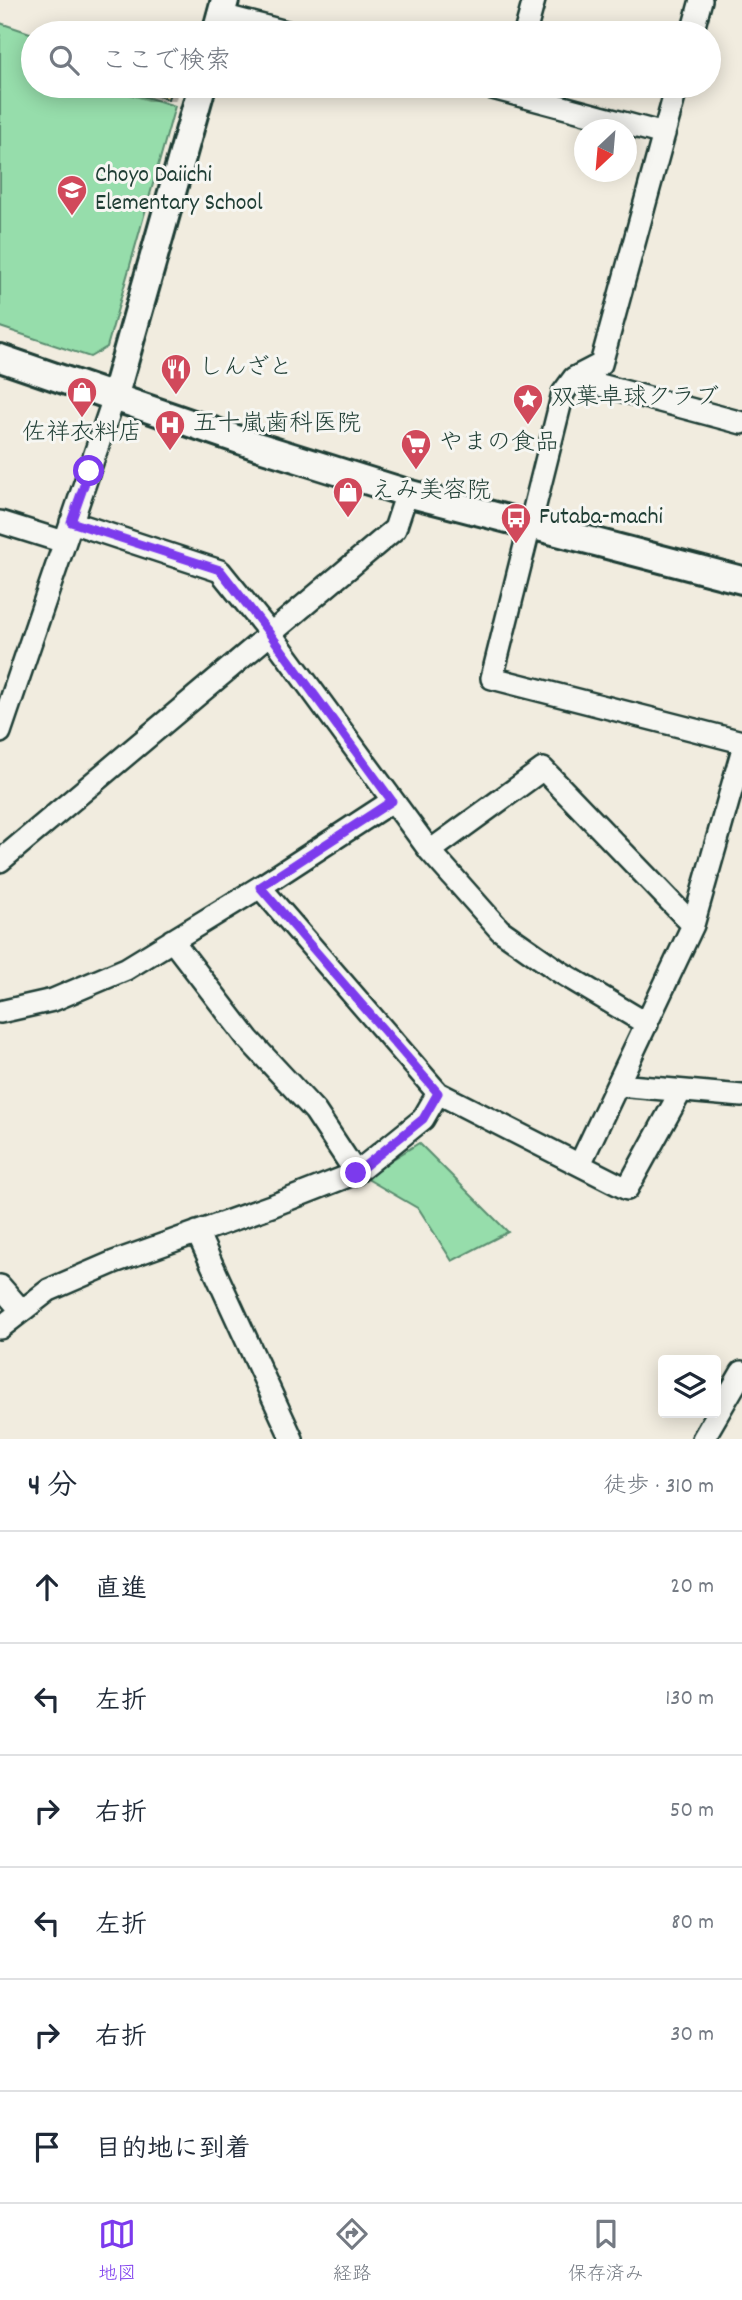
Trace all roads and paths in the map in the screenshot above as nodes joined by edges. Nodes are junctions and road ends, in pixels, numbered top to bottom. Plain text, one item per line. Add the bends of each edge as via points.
1 (534, 0) edge
2 (701, 0) edge
3 (221, 16) edge
4 (241, 21) edge
5 (528, 21) edge
6 (695, 21) edge
7 (199, 98) edge
8 (541, 98) edge
9 (674, 98) edge
10 (664, 134) junction
11 (0, 358) edge
12 (574, 378) junction
13 (114, 398) junction
14 (742, 423) edge
15 (407, 494) junction
16 (0, 522) edge
17 (529, 524) junction
18 (67, 532) junction
19 (742, 580) edge
20 (270, 634) junction
21 (0, 732) edge
22 (742, 742) edge
23 (742, 752) edge
24 (392, 801) junction
25 (430, 851) junction
26 (0, 861) edge
27 (260, 887) junction
28 (693, 925) junction
29 (172, 940) junction
30 (0, 1012) edge
31 (647, 1024) junction
32 (618, 1085) junction
33 (681, 1091) junction
34 (438, 1093) junction
35 (742, 1096) edge
36 (580, 1164) junction
37 (356, 1173) junction
38 (197, 1232) junction
39 (0, 1286) edge
40 (22, 1310) junction
41 (0, 1328) edge
42 (742, 1372) edge
43 (292, 1439) edge
44 (704, 1439) edge

1 - 5 street
2 - 6 street
3 - 4 street
7 - 13 street
8 - 10 street
9 - 10 street
10 - 12 street via 601,364
11 - 13 street
12 - 14 street
12 - 17 street via 563,393
13 - 15 street
13 - 18 street
15 - 17 street
15 - 20 street via 395,528
16 - 18 street
17 - 19 street
17 - 22 street via 492,678
18 - 20 street via 220,570
18 - 21 street
20 - 24 street
20 - 26 street
23 - 28 street
24 - 25 street
24 - 27 street
25 - 28 street via 543,769
25 - 31 street via 500,930
27 - 29 street
27 - 34 street
28 - 31 street
29 - 30 street via 126,969 53,1000
29 - 37 street via 248,1039 314,1111
31 - 32 street
32 - 33 street
32 - 36 street
33 - 35 street
33 - 36 street via 627,1189
34 - 36 street
34 - 37 street via 423,1119
37 - 38 street
38 - 40 street via 49,1290
38 - 43 street
39 - 40 street
40 - 41 street
42 - 44 street

